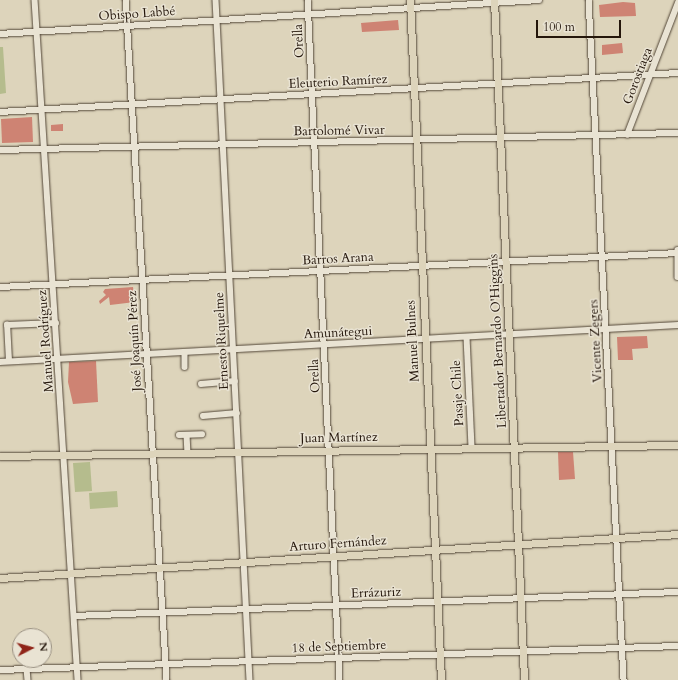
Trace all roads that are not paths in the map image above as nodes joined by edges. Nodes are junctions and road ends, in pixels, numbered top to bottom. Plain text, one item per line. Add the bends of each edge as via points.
1 (36, 0) edge
2 (126, 0) edge
3 (216, 0) edge
4 (308, 0) edge
5 (539, 0) edge
6 (589, 0) edge
7 (494, 1) edge
8 (678, 3) edge
9 (410, 4) edge
10 (309, 14) junction
11 (217, 20) junction
12 (127, 26) junction
13 (38, 32) junction
14 (0, 34) edge
15 (678, 73) edge
16 (649, 75) junction
17 (593, 78) junction
18 (498, 84) junction
19 (414, 89) junction
20 (313, 94) junction
21 (222, 99) junction
22 (132, 104) junction
23 (42, 109) junction
24 (0, 112) edge
25 (678, 133) edge
26 (627, 135) junction
27 (596, 136) junction
28 (501, 138) junction
29 (416, 140) junction
30 (315, 143) junction
31 (224, 145) junction
32 (134, 147) junction
33 (0, 150) edge
34 (45, 150) junction
35 (678, 252) edge
36 (603, 256) junction
37 (506, 261) junction
38 (422, 266) junction
39 (321, 271) junction
40 (230, 275) junction
41 (678, 277) edge
42 (142, 280) junction
43 (53, 284) junction
44 (0, 287) edge
45 (56, 323) junction
46 (678, 324) edge
47 (606, 330) junction
48 (509, 334) junction
49 (467, 337) junction
50 (425, 339) junction
51 (325, 345) junction
52 (234, 350) junction
53 (185, 352) junction
54 (147, 354) junction
55 (58, 359) junction
56 (9, 361) junction
57 (0, 362) edge
58 (185, 367) dead end
59 (235, 381) junction
60 (201, 384) dead end
61 (237, 413) junction
62 (203, 416) dead end
63 (202, 434) dead end
64 (179, 435) dead end
65 (187, 435) junction
66 (678, 445) edge
67 (612, 446) junction
68 (472, 448) junction
69 (514, 448) junction
70 (430, 449) junction
71 (330, 450) junction
72 (239, 452) junction
73 (153, 453) junction
74 (188, 453) junction
75 (64, 455) junction
76 (0, 456) edge
77 (678, 534) edge
78 (617, 538) junction
79 (518, 544) junction
80 (435, 550) junction
81 (334, 556) junction
82 (244, 562) junction
83 (160, 568) junction
84 (71, 574) junction
85 (0, 578) edge
86 (678, 592) edge
87 (620, 594) junction
88 (521, 598) junction
89 (437, 601) junction
90 (336, 606) junction
91 (246, 609) junction
92 (163, 613) junction
93 (74, 616) junction
94 (678, 646) edge
95 (623, 648) junction
96 (523, 652) junction
97 (440, 655) junction
98 (339, 658) junction
99 (249, 661) junction
100 (166, 664) junction
101 (77, 667) junction
102 (27, 669) junction
103 (0, 670) edge
104 (28, 680) edge
105 (78, 680) edge
106 (167, 680) edge
107 (250, 680) edge
108 (340, 680) edge
109 (441, 680) edge
110 (524, 680) edge
111 (624, 680) edge

1 - 13 street, Manuel Rodríguez
2 - 12 street, José Joaquín Pérez
3 - 11 street, Ernesto Riquelme
4 - 10 street, Orella
5 - 7 street, Obispo Labbé
6 - 17 street, Vicente Zegers
7 - 9 street, Obispo Labbé
7 - 18 main road, Libertador Bernardo O'Higgins
8 - 16 street, Gorostiaga
9 - 10 street, Obispo Labbé
9 - 19 main road, Manuel Bulnes
10 - 11 street, Obispo Labbé
10 - 20 street, Orella
11 - 12 street, Obispo Labbé
11 - 21 street, Ernesto Riquelme
12 - 13 street, Obispo Labbé
12 - 22 street, José Joaquín Pérez
13 - 14 street, Obispo Labbé
13 - 23 street, Manuel Rodríguez
15 - 16 street, Eleuterio Ramírez
16 - 17 street, Eleuterio Ramírez
16 - 26 street, Gorostiaga
17 - 18 street, Eleuterio Ramírez
17 - 27 street, Vicente Zegers
18 - 19 street, Eleuterio Ramírez
18 - 28 main road, Libertador Bernardo O'Higgins
19 - 20 street, Eleuterio Ramírez
19 - 29 main road, Manuel Bulnes
20 - 21 street, Eleuterio Ramírez
20 - 30 street, Orella
21 - 22 street, Eleuterio Ramírez
21 - 31 street, Ernesto Riquelme
22 - 23 street, Eleuterio Ramírez
22 - 32 street, José Joaquín Pérez
23 - 24 street, Eleuterio Ramírez
23 - 34 street, Manuel Rodríguez
25 - 26 street, Bartolomé Vivar
26 - 27 street, Bartolomé Vivar
27 - 28 street, Bartolomé Vivar
27 - 36 street, Vicente Zegers
28 - 29 street, Bartolomé Vivar
28 - 37 main road, Libertador Bernardo O'Higgins
29 - 30 street, Bartolomé Vivar
29 - 38 main road, Manuel Bulnes
30 - 31 street, Bartolomé Vivar
30 - 39 street, Orella
31 - 32 street, Bartolomé Vivar
31 - 40 street, Ernesto Riquelme
32 - 34 street, Bartolomé Vivar
32 - 42 street, José Joaquín Pérez
33 - 34 street, Bartolomé Vivar
34 - 43 street, Manuel Rodríguez
35 - 36 street, Barros Arana
35 - 41 street
36 - 37 street, Barros Arana
36 - 47 street, Vicente Zegers
37 - 38 street, Barros Arana
37 - 48 main road, Libertador Bernardo O'Higgins
38 - 39 street, Barros Arana
38 - 50 main road, Manuel Bulnes
39 - 40 street, Barros Arana
39 - 51 street, Orella
40 - 42 street, Barros Arana
40 - 52 street, Ernesto Riquelme
42 - 43 street, Barros Arana
42 - 54 street, José Joaquín Pérez
43 - 44 street, Barros Arana
43 - 45 street, Manuel Rodríguez
45 - 55 street, Manuel Rodríguez
45 - 56 street via 7,325
46 - 47 street, Amunátegui
47 - 48 street, Amunátegui
47 - 67 street, Vicente Zegers
48 - 49 street, Amunátegui
48 - 69 main road, Libertador Bernardo O'Higgins
49 - 50 street, Amunátegui
49 - 68 street, Pasaje Chile
50 - 51 street, Amunátegui
50 - 70 main road, Manuel Bulnes
51 - 52 street, Amunátegui
51 - 71 street, Orella
52 - 53 street, Amunátegui
52 - 59 street, Ernesto Riquelme
53 - 54 street, Amunátegui
53 - 58 street
54 - 55 street, Amunátegui
54 - 73 street, José Joaquín Pérez
55 - 56 street, Amunátegui
55 - 75 street, Manuel Rodríguez
56 - 57 street, Amunátegui
59 - 60 street
59 - 61 street, Ernesto Riquelme
61 - 62 street
61 - 72 street, Ernesto Riquelme
63 - 65 street
64 - 65 street
65 - 74 street
66 - 67 main road, Juan Martínez
67 - 69 main road, Juan Martínez
67 - 78 street, Vicente Zegers
68 - 69 main road, Juan Martínez
68 - 70 main road, Juan Martínez
69 - 79 main road, Libertador Bernardo O'Higgins
70 - 71 main road, Juan Martínez
70 - 80 main road, Manuel Bulnes
71 - 72 main road, Juan Martínez
71 - 81 street, Orella
72 - 74 main road, Juan Martínez
72 - 82 street, Ernesto Riquelme
73 - 74 main road, Juan Martínez
73 - 75 main road, Juan Martínez
73 - 83 street, José Joaquín Pérez
75 - 76 main road, Juan Martínez
75 - 84 street, Manuel Rodríguez
77 - 78 main road, Arturo Fernández
78 - 79 main road, Arturo Fernández
78 - 87 street, Vicente Zegers
79 - 80 main road, Arturo Fernández
79 - 88 main road, Libertador Bernardo O'Higgins
80 - 81 main road, Arturo Fernández
80 - 89 main road, Manuel Bulnes
81 - 82 main road, Arturo Fernández
81 - 90 street, Orella
82 - 83 main road, Arturo Fernández
82 - 91 street, Ernesto Riquelme
83 - 84 main road, Arturo Fernández
83 - 92 street, José Joaquín Pérez
84 - 85 main road, Arturo Fernández
84 - 93 street, Manuel Rodríguez
86 - 87 street, Errázuriz
87 - 88 street, Errázuriz
87 - 95 street, Vicente Zegers
88 - 89 street, Errázuriz
88 - 96 main road, Libertador Bernardo O'Higgins
89 - 90 street, Errázuriz
89 - 97 main road, Manuel Bulnes
90 - 91 street, Errázuriz
90 - 98 street, Orella
91 - 92 street, Errázuriz
91 - 99 street, Ernesto Riquelme
92 - 93 street, Errázuriz
92 - 100 street, José Joaquín Pérez
93 - 101 street, Manuel Rodríguez
94 - 95 street, 18 de Septiembre
95 - 96 street, 18 de Septiembre
95 - 111 street, Vicente Zegers
96 - 97 street, 18 de Septiembre
96 - 110 main road, Libertador Bernardo O'Higgins
97 - 98 street, 18 de Septiembre
97 - 109 main road, Manuel Bulnes
98 - 99 street, 18 de Septiembre
98 - 108 street, Orella
99 - 100 street, 18 de Septiembre
99 - 107 street, Ernesto Riquelme
100 - 101 street, 18 de Septiembre
100 - 106 street, José Joaquín Pérez
101 - 102 street, 18 de Septiembre
101 - 105 street, Manuel Rodríguez
102 - 103 street, 18 de Septiembre
102 - 104 street

